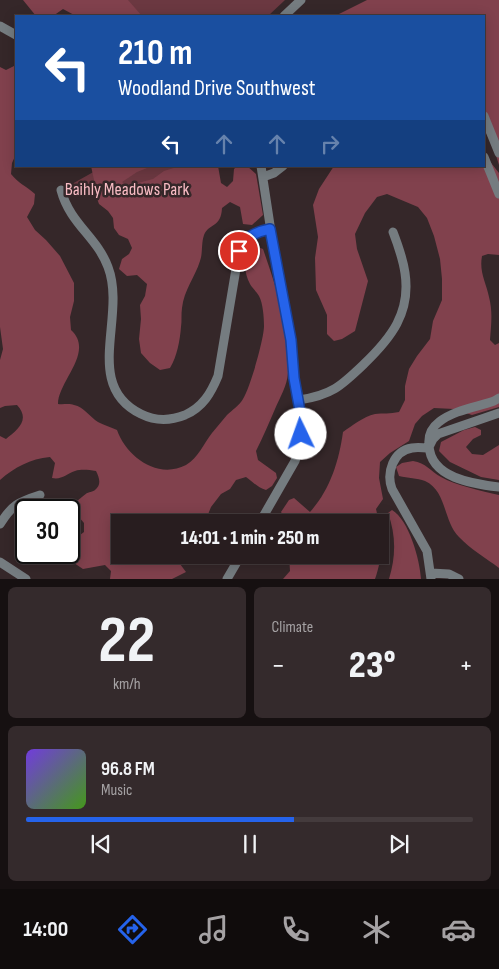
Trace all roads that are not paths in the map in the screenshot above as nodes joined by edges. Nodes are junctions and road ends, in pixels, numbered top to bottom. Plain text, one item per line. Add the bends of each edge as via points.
1 (301, 0) edge
2 (285, 15) edge
3 (0, 26) edge
4 (15, 34) edge
5 (485, 119) edge
6 (499, 154) edge
7 (485, 159) edge
8 (261, 167) edge
9 (283, 167) edge
10 (263, 177) junction
11 (61, 190) dead end
12 (499, 194) edge
13 (270, 229) junction
14 (394, 232) dead end
15 (499, 398) edge
16 (299, 400) junction
17 (499, 413) edge
18 (429, 448) junction
19 (499, 487) edge
20 (40, 495) dead end
21 (265, 514) edge
22 (0, 524) edge
23 (0, 562) edge
24 (236, 564) edge
25 (431, 576) edge
26 (26, 579) edge
27 (227, 579) edge
28 (459, 579) edge

1 - 2 street
3 - 4 street
5 - 6 street
7 - 12 street
8 - 10 street
9 - 10 street
10 - 13 street
11 - 13 street via 68,210 98,248 110,274 114,293 109,365 112,384 125,403 156,419 187,414 205,401 212,391 218,376 241,245 251,235
13 - 16 street
14 - 16 street via 406,281 403,308 393,332 385,344 340,386 329,393
15 - 18 street via 438,423 429,436
16 - 21 street via 302,422 299,451
17 - 18 street via 438,434
18 - 19 street via 435,464 445,472 467,481
18 - 25 street via 411,448 402,452 392,463 389,479 427,551
20 - 22 street via 14,505
23 - 26 street
24 - 27 street
25 - 28 street via 449,574

